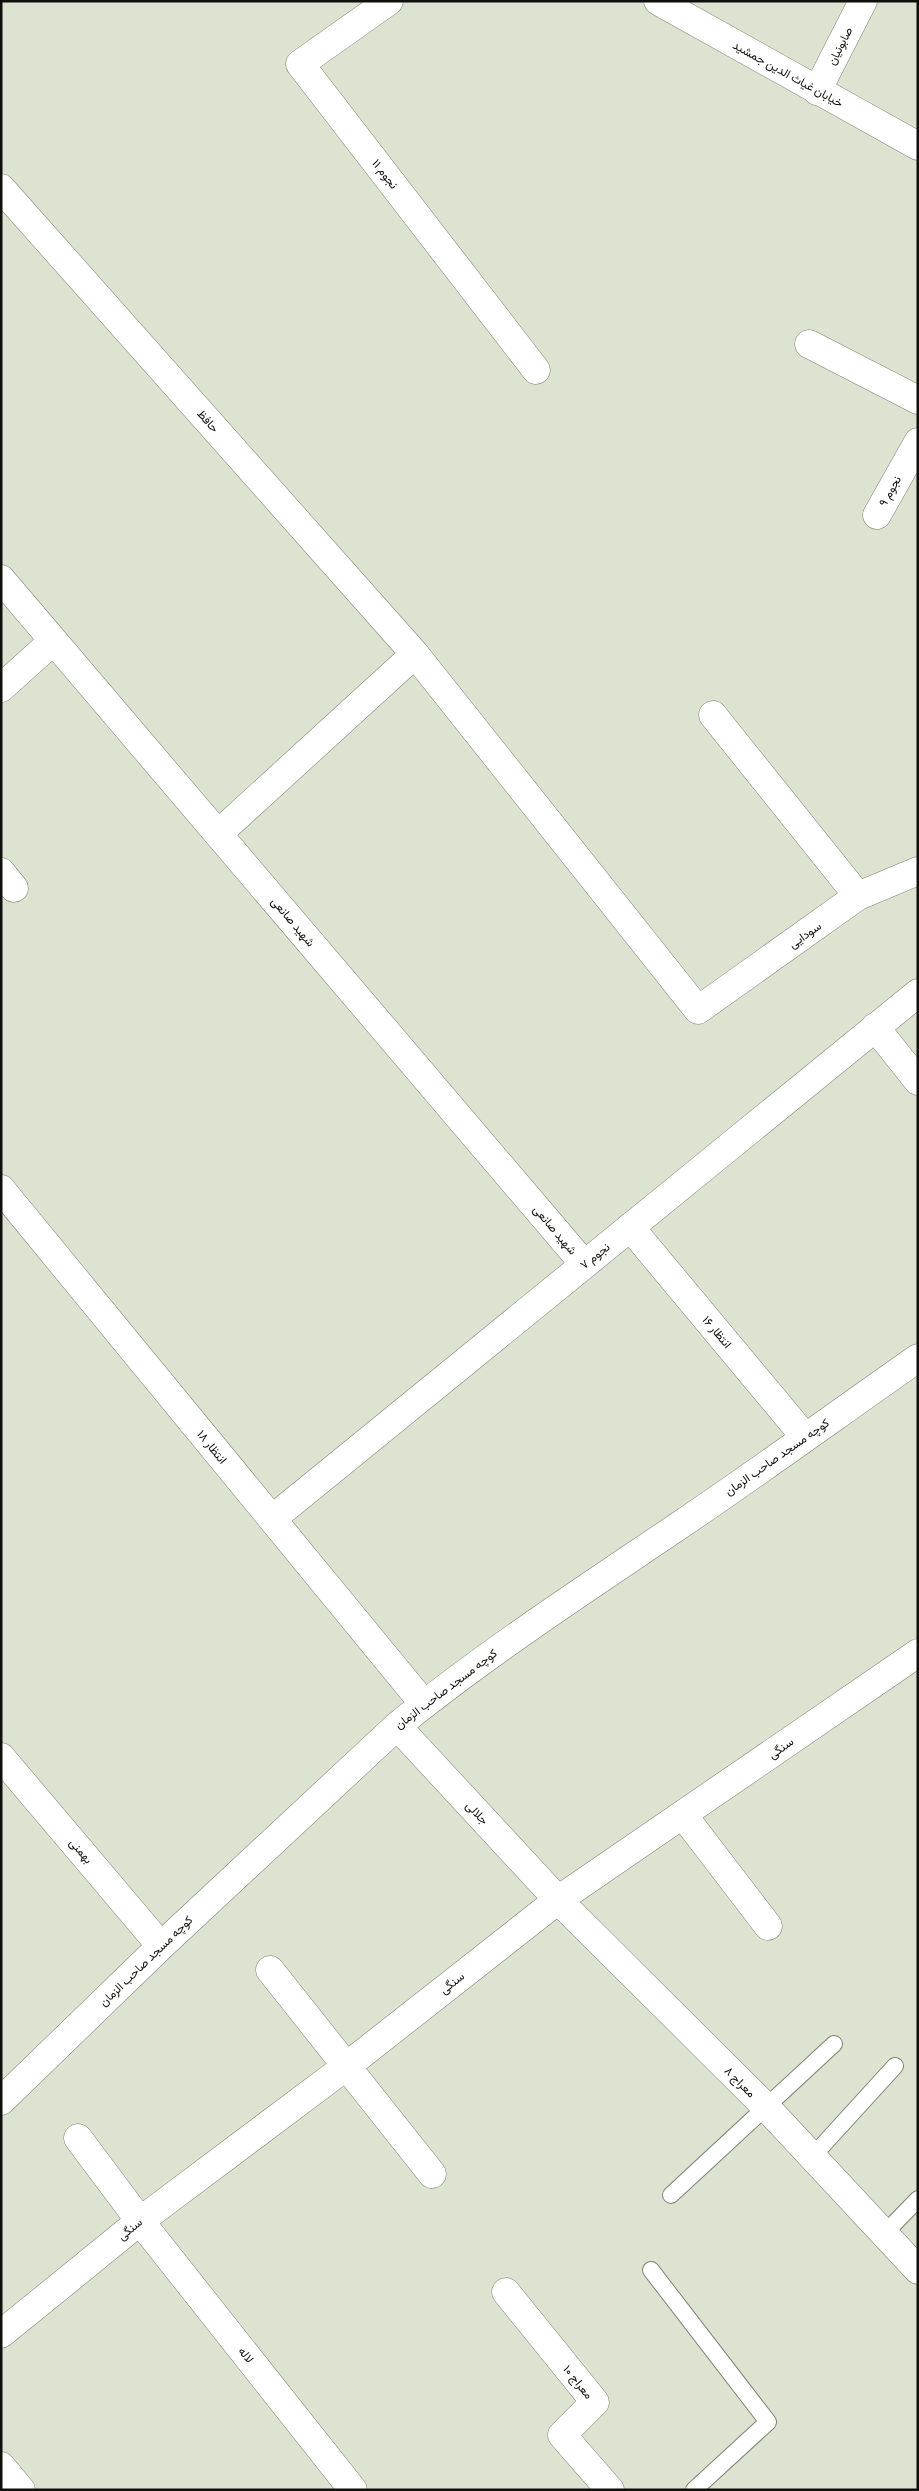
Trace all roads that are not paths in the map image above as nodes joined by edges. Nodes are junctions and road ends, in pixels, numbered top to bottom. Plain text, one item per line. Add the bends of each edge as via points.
1 (389, 1) edge
2 (658, 1) edge
3 (864, 1) edge
4 (817, 91) junction
5 (918, 146) edge
6 (1, 188) edge
7 (809, 344) dead end
8 (536, 370) dead end
9 (918, 400) edge
10 (918, 442) edge
11 (877, 514) dead end
12 (1, 579) edge
13 (54, 641) junction
14 (415, 654) junction
15 (1, 688) edge
16 (713, 715) dead end
17 (218, 834) junction
18 (918, 871) edge
19 (858, 896) junction
20 (918, 992) edge
21 (698, 1010) joint
22 (875, 1027) junction
23 (918, 1081) edge
24 (1, 1189) edge
25 (630, 1227) junction
26 (584, 1264) junction
27 (918, 1358) edge
28 (804, 1438) junction
29 (272, 1519) junction
30 (918, 1653) edge
31 (424, 1704) junction
32 (397, 1726) junction
33 (1, 1757) edge
34 (683, 1815) junction
35 (558, 1900) junction
36 (768, 1926) dead end
37 (161, 1946) junction
38 (270, 1970) dead end
39 (834, 2044) dead end
40 (348, 2065) junction
41 (895, 2066) dead end
42 (1, 2101) edge
43 (766, 2108) junction
44 (78, 2138) dead end
45 (812, 2157) junction
46 (432, 2174) dead end
47 (671, 2195) dead end
48 (918, 2198) edge
49 (140, 2221) junction
50 (884, 2234) junction
51 (651, 2270) dead end
52 (918, 2270) edge
53 (506, 2292) dead end
54 (1, 2334) edge
55 (1, 2466) edge
56 (21, 2490) edge
57 (353, 2490) edge
58 (610, 2490) edge
59 (694, 2490) edge

1 - 8 street, نجوم ۱۱ via 300,64
2 - 4 street, خیابان غیاث الدین جمشید
3 - 4 street, صابونیان
4 - 5 street, خیابان غیاث الدین جمشید
6 - 14 street, حافظ
7 - 9 street
10 - 11 street, نجوم ۹
12 - 13 street, شهید صانعی
13 - 15 street
13 - 17 street, شهید صانعی
14 - 17 street
14 - 21 street, حافظ
16 - 19 street
17 - 26 street, شهید صانعی
18 - 19 street, سودایی
19 - 21 street, سودایی
20 - 22 street, نجوم ۷
22 - 23 street
22 - 25 street, نجوم ۷
24 - 29 street, انتظار ۱۸
25 - 26 street, نجوم ۷
25 - 28 street, انتظار ۱۶
26 - 29 street, نجوم ۷
27 - 28 street, کوچه مسجد صاحب الزمان
28 - 31 street, کوچه مسجد صاحب الزمان via 551,1612
29 - 31 street, انتظار ۱۸
30 - 34 street, سنگی
31 - 32 street, کوچه مسجد صاحب الزمان
32 - 35 street, جلالی
32 - 37 street, کوچه مسجد صاحب الزمان
33 - 37 street, بهمنی
34 - 35 street, سنگی
34 - 36 street
35 - 40 street, سنگی
35 - 43 street, معراج ۸
37 - 42 street, کوچه مسجد صاحب الزمان
38 - 40 street
39 - 43 lane
40 - 46 street
40 - 49 street, سنگی
41 - 45 lane
43 - 45 street, معراج ۸
43 - 47 lane
44 - 49 street, لاله
45 - 50 street, معراج ۸
48 - 50 lane
49 - 54 street, سنگی
49 - 57 street, لاله
50 - 52 street, معراج ۸
51 - 59 lane via 768,2422
53 - 58 street, معراج ۱۰ via 595,2402 562,2435
55 - 56 street

